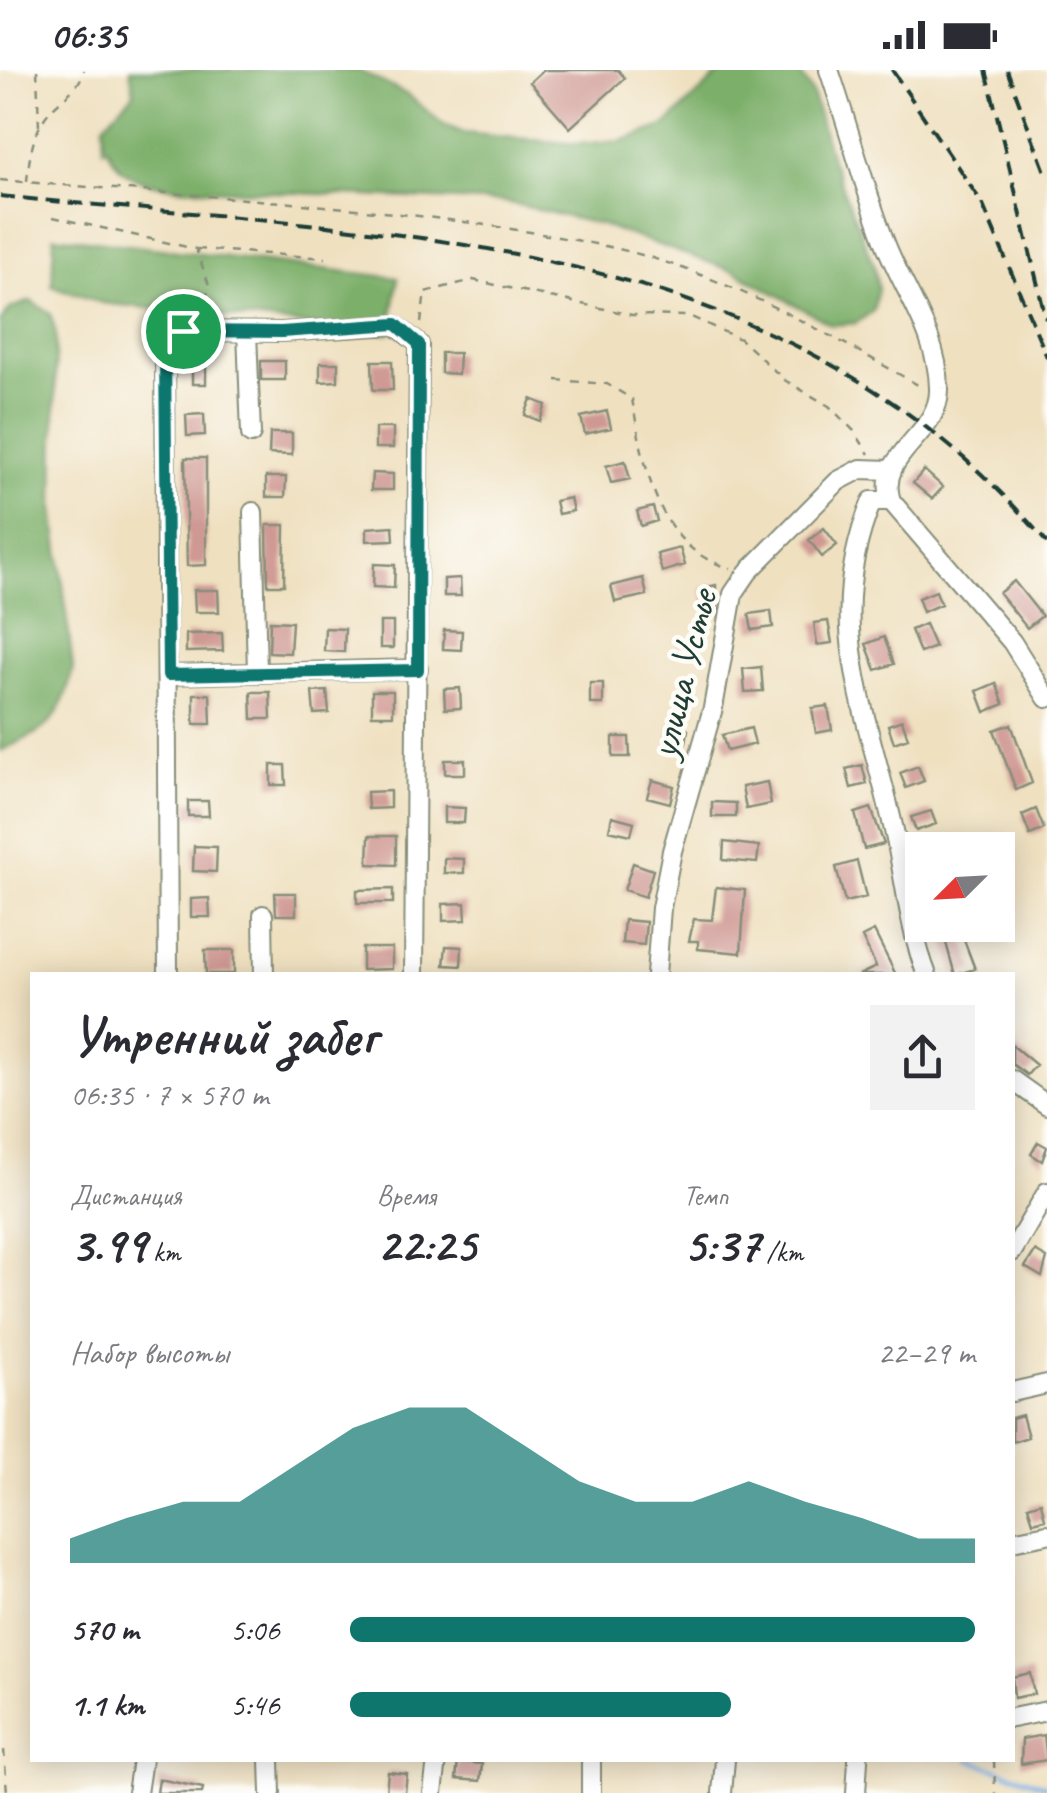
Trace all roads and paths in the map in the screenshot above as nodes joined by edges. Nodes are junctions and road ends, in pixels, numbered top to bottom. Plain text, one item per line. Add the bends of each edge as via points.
1 (38, 70) edge
2 (84, 70) edge
3 (829, 70) edge
4 (39, 129) junction
5 (0, 180) edge
6 (27, 182) junction
7 (53, 217) dead end
8 (196, 249) junction
9 (326, 258) dead end
10 (198, 332) junction
11 (247, 332) junction
12 (419, 344) junction
13 (556, 380) dead end
14 (940, 397) junction
15 (251, 434) dead end
16 (883, 468) junction
17 (892, 500) junction
18 (253, 512) dead end
19 (748, 572) junction
20 (418, 670) junction
21 (256, 673) junction
22 (168, 675) junction
23 (1047, 698) edge
24 (264, 915) dead end
25 (168, 972) edge
26 (264, 972) edge
27 (414, 972) edge
28 (656, 972) edge
29 (926, 972) edge
30 (1015, 1082) edge
31 (1047, 1105) edge
32 (1047, 1192) edge
33 (1015, 1247) edge
34 (1047, 1384) edge
35 (1015, 1391) edge
36 (1047, 1534) edge
37 (1015, 1540) edge
38 (1047, 1711) edge
39 (1015, 1717) edge
40 (4, 1750) dead end
41 (142, 1762) edge
42 (270, 1762) edge
43 (437, 1762) edge
44 (591, 1762) edge
45 (725, 1762) edge
46 (858, 1762) edge
47 (994, 1762) edge
48 (7, 1793) edge
49 (138, 1793) edge
50 (271, 1793) edge
51 (434, 1793) edge
52 (591, 1793) edge
53 (722, 1793) edge
54 (856, 1793) edge
55 (995, 1793) edge

1 - 4 path
2 - 4 path
3 - 14 street via 887,248 929,336
4 - 6 path
5 - 6 path
6 - 14 path via 375,212 607,246 747,294
7 - 8 path
8 - 9 path
8 - 10 path via 210,285
10 - 11 street
10 - 22 street via 183,331 165,348
11 - 12 street via 396,324
11 - 15 street
12 - 16 path via 424,292 473,280 632,315 688,316 740,339 786,381 841,416
12 - 20 street
13 - 19 path via 607,384 632,400 648,485 673,530 708,562
14 - 16 street via 928,427
16 - 17 street
16 - 19 street, улица Устье via 838,481
17 - 23 street via 1012,642
17 - 29 street via 872,501 849,574 853,676
18 - 21 street
19 - 28 street, улица Устье via 733,594 713,708 672,851
20 - 21 street
20 - 27 street
21 - 22 street
22 - 25 street
24 - 26 street
30 - 31 street
32 - 33 street
34 - 35 street
36 - 37 street
38 - 39 street
40 - 48 path
41 - 49 street
42 - 50 street
43 - 51 street
44 - 52 street
45 - 53 street
46 - 54 street
47 - 55 path

